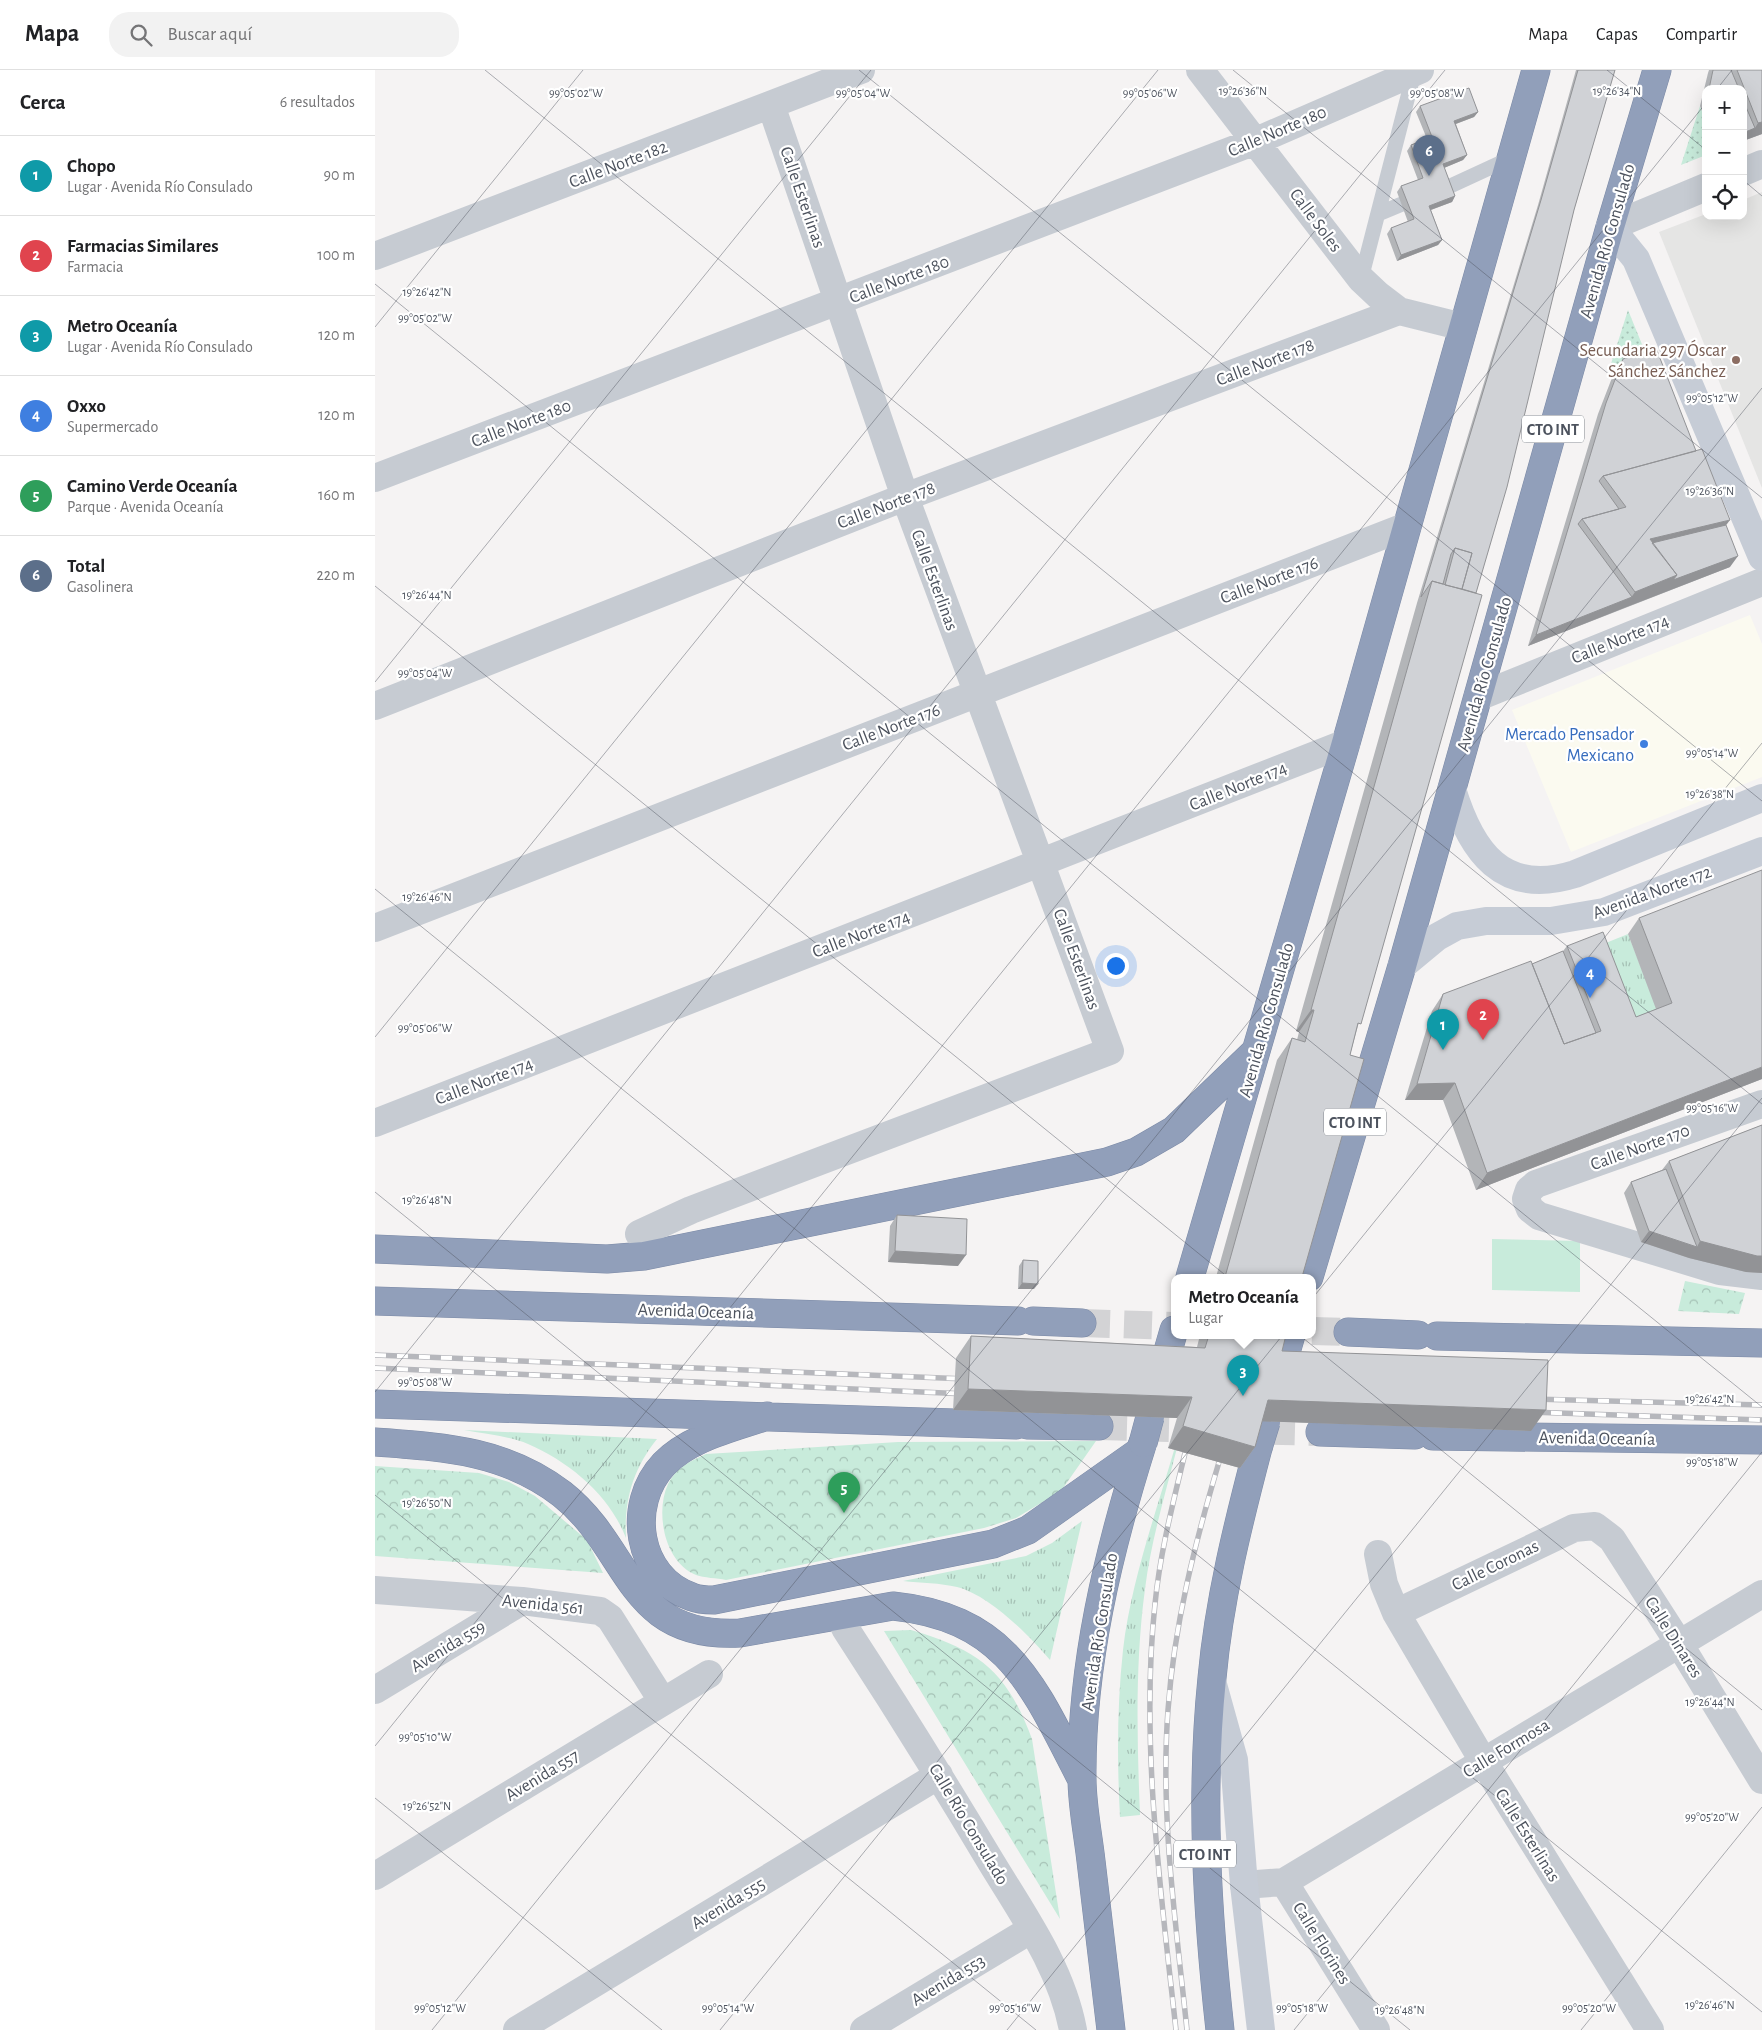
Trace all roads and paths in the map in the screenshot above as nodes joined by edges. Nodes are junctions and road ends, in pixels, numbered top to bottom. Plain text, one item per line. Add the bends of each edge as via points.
1 (861, 70) edge
2 (1200, 70) edge
3 (1536, 70) edge
4 (1657, 70) edge
5 (1417, 71) edge
6 (771, 105) junction
7 (1256, 141) junction
8 (1511, 158) junction
9 (1762, 164) edge
10 (1747, 170) edge
11 (1446, 188) edge
12 (1702, 189) edge
13 (1402, 204) dead end
14 (1378, 214) junction
15 (1610, 226) junction
16 (375, 256) edge
17 (1361, 278) junction
18 (839, 302) junction
19 (1399, 311) junction
20 (1463, 327) junction
21 (375, 478) edge
22 (905, 497) junction
23 (1407, 526) junction
24 (1762, 557) edge
25 (1762, 582) edge
26 (977, 694) junction
27 (1478, 697) junction
28 (375, 706) edge
29 (1346, 743) junction
30 (1452, 789) junction
31 (1762, 798) edge
32 (1762, 851) edge
33 (1042, 863) junction
34 (375, 928) edge
35 (1402, 966) junction
36 (1258, 1049) junction
37 (1762, 1104) edge
38 (375, 1124) edge
39 (639, 1234) dead end
40 (375, 1249) edge
41 (1191, 1274) edge
42 (1310, 1274) edge
43 (1762, 1276) edge
44 (375, 1301) edge
45 (1082, 1323) tunnel mouth
46 (1348, 1332) tunnel mouth
47 (1171, 1339) edge
48 (1290, 1339) edge
49 (1762, 1343) edge
50 (1163, 1368) edge
51 (1280, 1373) edge
52 (375, 1404) edge
53 (767, 1416) junction
54 (1150, 1417) edge
55 (1266, 1422) edge
56 (1099, 1426) tunnel mouth
57 (1319, 1432) tunnel mouth
58 (1762, 1440) edge
59 (375, 1442) edge
60 (1141, 1447) junction
61 (1595, 1526) joint
62 (1378, 1554) dead end
63 (375, 1590) edge
64 (1762, 1594) edge
65 (522, 1602) junction
66 (1396, 1613) junction
67 (845, 1628) dead end
68 (1680, 1645) junction
69 (709, 1674) dead end
70 (1212, 1678) junction
71 (375, 1690) edge
72 (663, 1702) junction
73 (1483, 1762) junction
74 (939, 1775) junction
75 (1082, 1780) junction
76 (1762, 1780) edge
77 (375, 1876) edge
78 (1284, 1882) junction
79 (1244, 1885) junction
80 (1032, 1929) junction
81 (517, 2030) edge
82 (864, 2030) edge
83 (1073, 2030) edge
84 (1111, 2030) edge
85 (1220, 2030) edge
86 (1261, 2030) edge
87 (1376, 2030) edge
88 (1650, 2030) edge

1 - 6 street, Calle Norte 182
2 - 7 street, Calle Soles
3 - 8 highway, Avenida Río Consulado
4 - 15 highway, Avenida Río Consulado / CTO INT
5 - 7 street, Calle Norte 180
5 - 14 lane
6 - 16 street, Calle Norte 182
6 - 18 street, Calle Esterlinas
7 - 17 street, Calle Soles
7 - 18 street, Calle Norte 180
8 - 11 lane
8 - 20 highway, Avenida Río Consulado
9 - 10 street
12 - 15 street
13 - 14 lane
14 - 17 lane
15 - 24 street via 1636,259
15 - 27 highway, Avenida Río Consulado / CTO INT
17 - 19 street, Calle Soles
18 - 21 street, Calle Norte 180
18 - 22 street, Calle Esterlinas
19 - 20 street, Calle Soles
19 - 22 street, Calle Norte 178
20 - 23 highway, Avenida Río Consulado
22 - 26 street, Calle Esterlinas
22 - 28 street, Calle Norte 178
23 - 26 street, Calle Norte 176
23 - 29 highway, Avenida Río Consulado
25 - 27 street, Calle Norte 174
26 - 33 street, Calle Esterlinas
26 - 34 street, Calle Norte 176
27 - 30 highway, Avenida Río Consulado / CTO INT
29 - 33 street, Calle Norte 174
29 - 36 highway, Avenida Río Consulado
30 - 31 street via 1471,839 1490,861 1516,876 1546,880 1575,874
30 - 35 highway, Avenida Río Consulado / CTO INT
32 - 35 street, Avenida Norte 172 via 1604,912 1551,921 1485,921 1457,926 1424,946
33 - 38 street, Calle Norte 174
33 - 39 street, Calle Esterlinas via 1110,1050 691,1210
35 - 42 highway, Avenida Río Consulado / CTO INT
36 - 40 highway via 1174,1130 1136,1152 1107,1162 644,1256 607,1259
36 - 41 highway, Avenida Río Consulado
37 - 43 street, Calle Norte 170 via 1536,1184 1526,1199 1530,1210 1539,1216 1720,1271
44 - 45 highway, Avenida Oceanía
46 - 49 highway
47 - 50 highway
48 - 51 highway
52 - 53 highway
53 - 56 highway
53 - 60 highway via 692,1445 665,1464 647,1490 641,1520 646,1552 660,1574 679,1592 693,1598 714,1600 993,1544 1028,1530
54 - 60 highway, Avenida Río Consulado, bridge
55 - 70 highway, CTO INT, bridge via 1228,1570
57 - 58 highway, Avenida Oceanía
59 - 75 highway via 475,1452 501,1460 543,1480 591,1522 641,1597 656,1610 689,1628 723,1634 740,1633 893,1606 943,1615 967,1625 1004,1652 1037,1692
60 - 75 highway, Avenida Río Consulado via 1117,1526 1096,1627 1089,1667
61 - 66 street, Calle Coronas via 1573,1528
61 - 68 street, Calle Dinares via 1612,1540
62 - 66 street, Calle Esterlinas via 1384,1584
63 - 65 street, Avenida 561
64 - 68 street, Calle Formosa
65 - 71 street, Avenida 559
65 - 72 street, Avenida 561 via 595,1609 606,1614
66 - 73 street, Calle Esterlinas
67 - 74 street, Calle Río Consulado
68 - 73 street, Calle Formosa
68 - 76 street, Calle Dinares
69 - 72 street, Avenida 557
70 - 79 street, CTO INT via 1235,1760
70 - 85 highway, CTO INT via 1204,1820 1207,1895
72 - 77 street, Avenida 557
73 - 78 street, Calle Formosa
73 - 88 street, Calle Esterlinas
74 - 80 street, Calle Río Consulado
74 - 81 street, Avenida 555
75 - 84 highway, Avenida Río Consulado
78 - 79 street, Calle Formosa
78 - 87 street, Calle Florines
79 - 86 street, CTO INT
80 - 82 street, Avenida 553
80 - 83 street, Calle Río Consulado via 1055,1973

